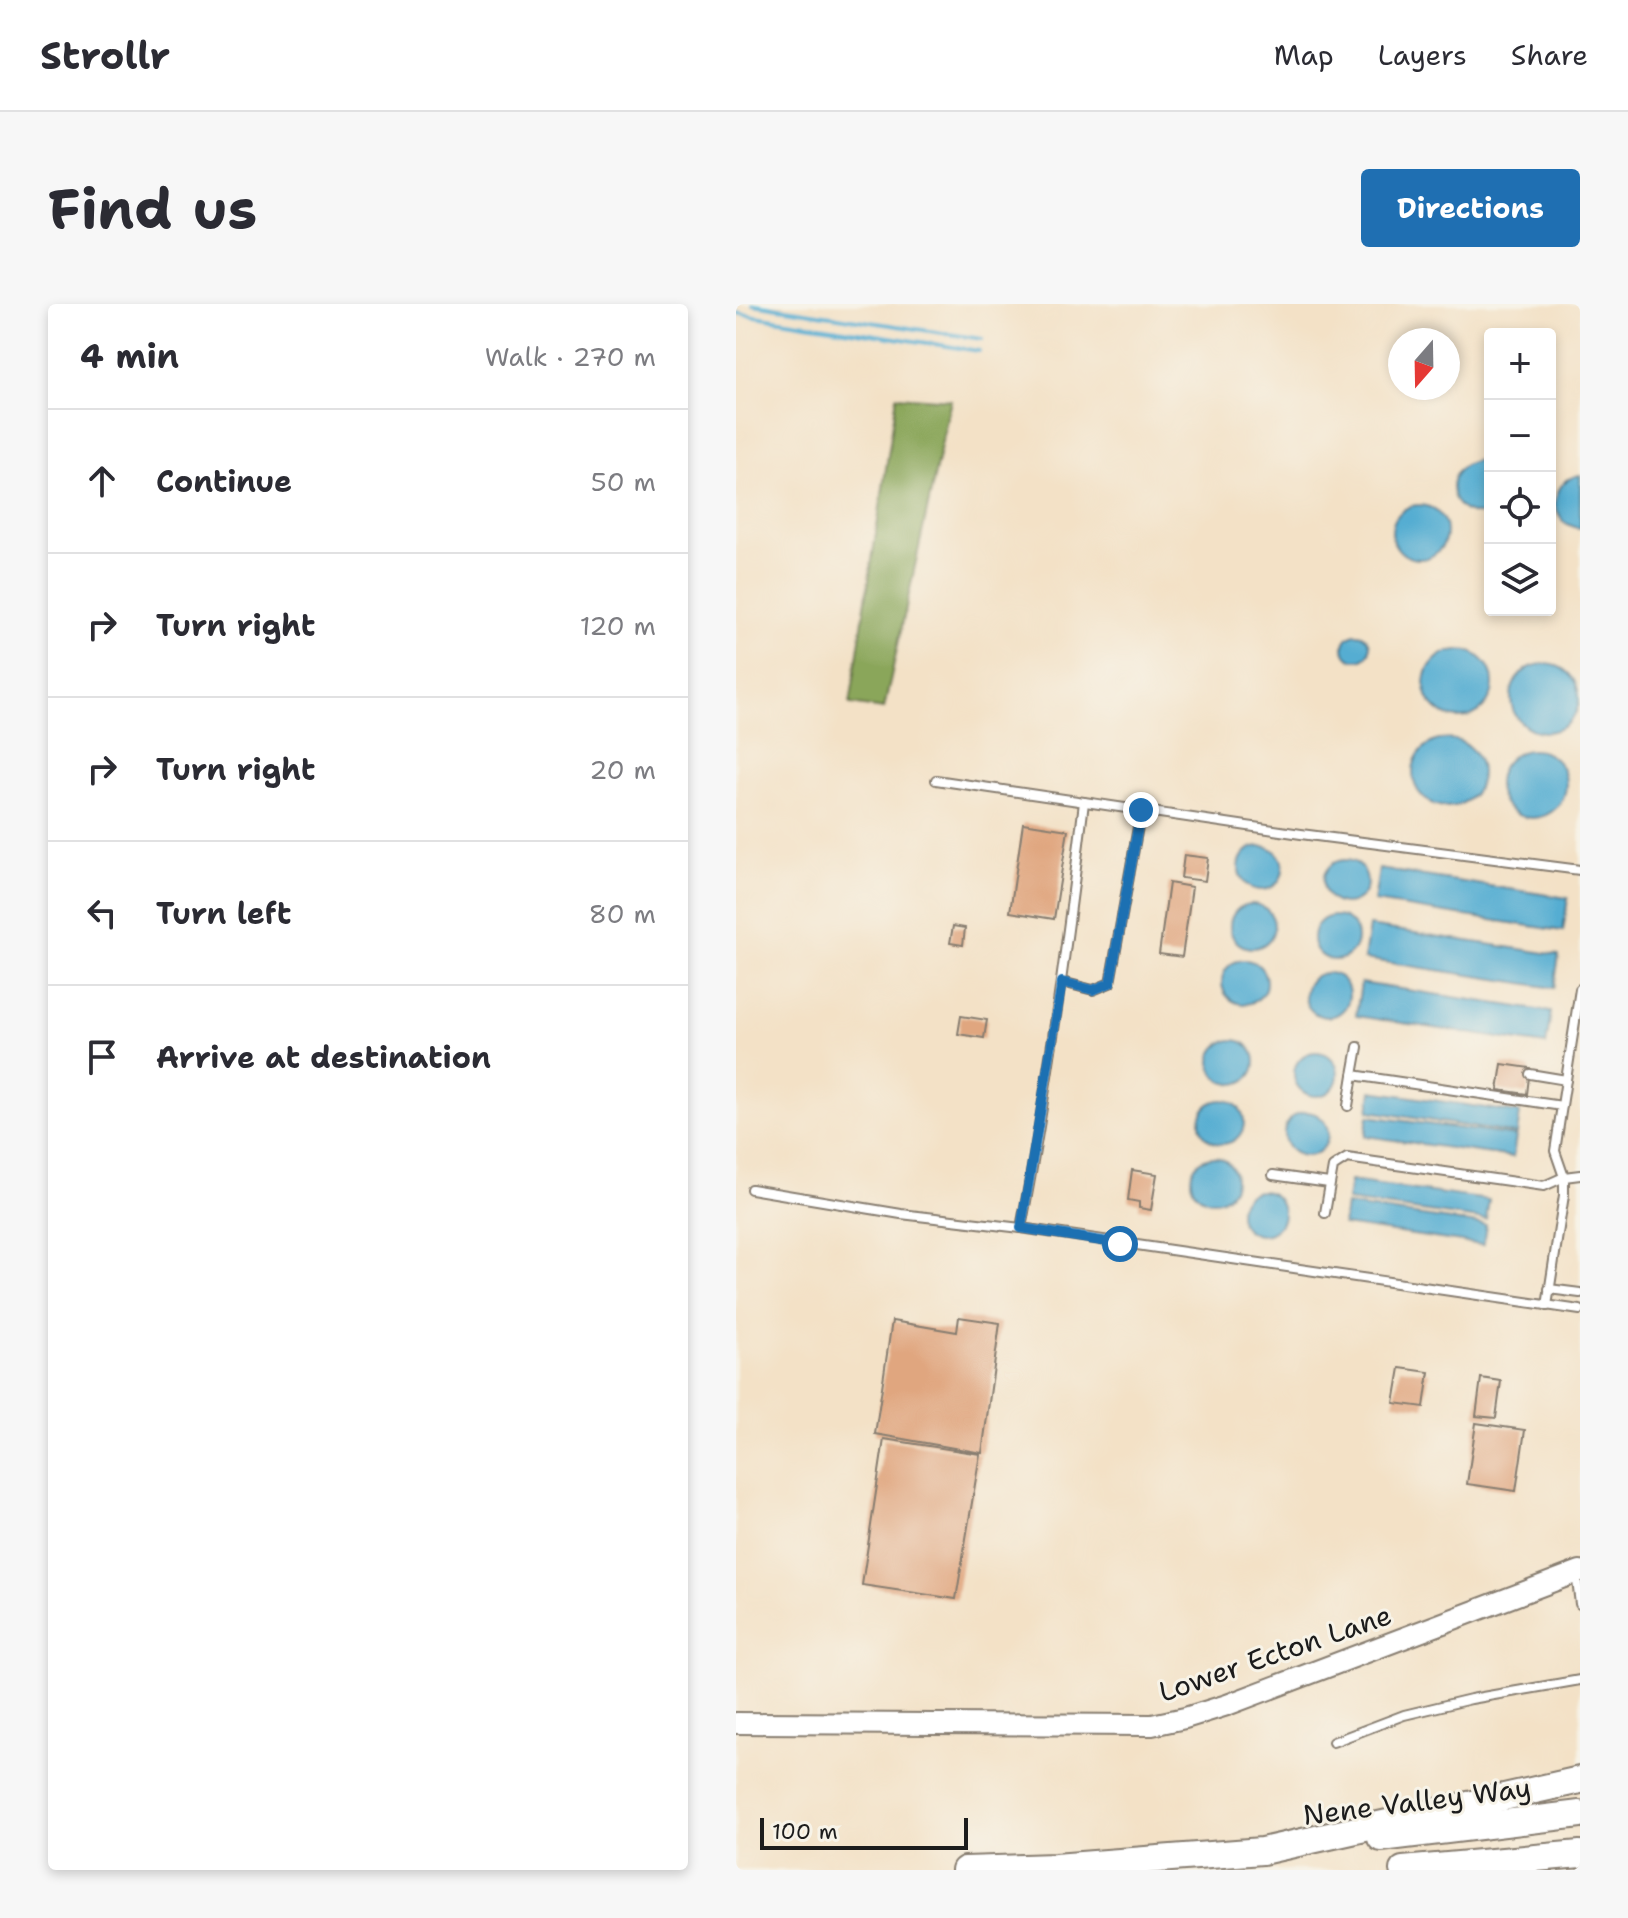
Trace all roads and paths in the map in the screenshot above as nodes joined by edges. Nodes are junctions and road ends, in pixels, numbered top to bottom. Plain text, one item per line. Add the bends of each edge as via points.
1 (936, 780) dead end
2 (1084, 802) junction
3 (1141, 810) junction
4 (1580, 870) edge
5 (1062, 982) junction
6 (1580, 989) edge
7 (1358, 1047) dead end
8 (1530, 1074) dead end
9 (1353, 1075) junction
10 (1566, 1080) junction
11 (1348, 1106) dead end
12 (1562, 1106) junction
13 (1273, 1175) dead end
14 (1580, 1175) edge
15 (1564, 1177) junction
16 (1329, 1183) junction
17 (751, 1189) dead end
18 (1325, 1213) dead end
19 (1021, 1228) junction
20 (1549, 1289) junction
21 (1580, 1293) edge
22 (1547, 1306) junction
23 (1580, 1310) edge
24 (1578, 1572) edge
25 (1580, 1604) edge
26 (1580, 1680) edge
27 (736, 1723) edge
28 (1333, 1742) dead end
29 (1580, 1780) edge
30 (1580, 1814) edge
31 (1580, 1845) edge
32 (1262, 1851) junction
33 (1580, 1854) edge
34 (1471, 1862) junction
35 (965, 1870) edge
36 (1403, 1870) edge

1 - 2 lane
2 - 3 lane
2 - 5 lane
3 - 4 lane
3 - 5 lane via 1110,983 1093,990
5 - 19 lane
6 - 10 lane
7 - 9 lane
8 - 10 lane
9 - 11 lane
9 - 12 lane
10 - 12 lane
12 - 15 lane via 1555,1151
13 - 16 lane
14 - 15 lane
15 - 16 lane via 1544,1186 1347,1158 1333,1167
15 - 20 lane
16 - 18 lane
17 - 19 lane
19 - 22 lane
20 - 21 lane
20 - 22 lane
22 - 23 lane
24 - 25 lane
24 - 27 street, Lower Ecton Lane via 1227,1705 1152,1725
26 - 28 lane via 1404,1715
29 - 32 highway
30 - 32 highway, Nene Valley Way
31 - 34 highway
32 - 35 highway
33 - 34 highway
34 - 36 highway

